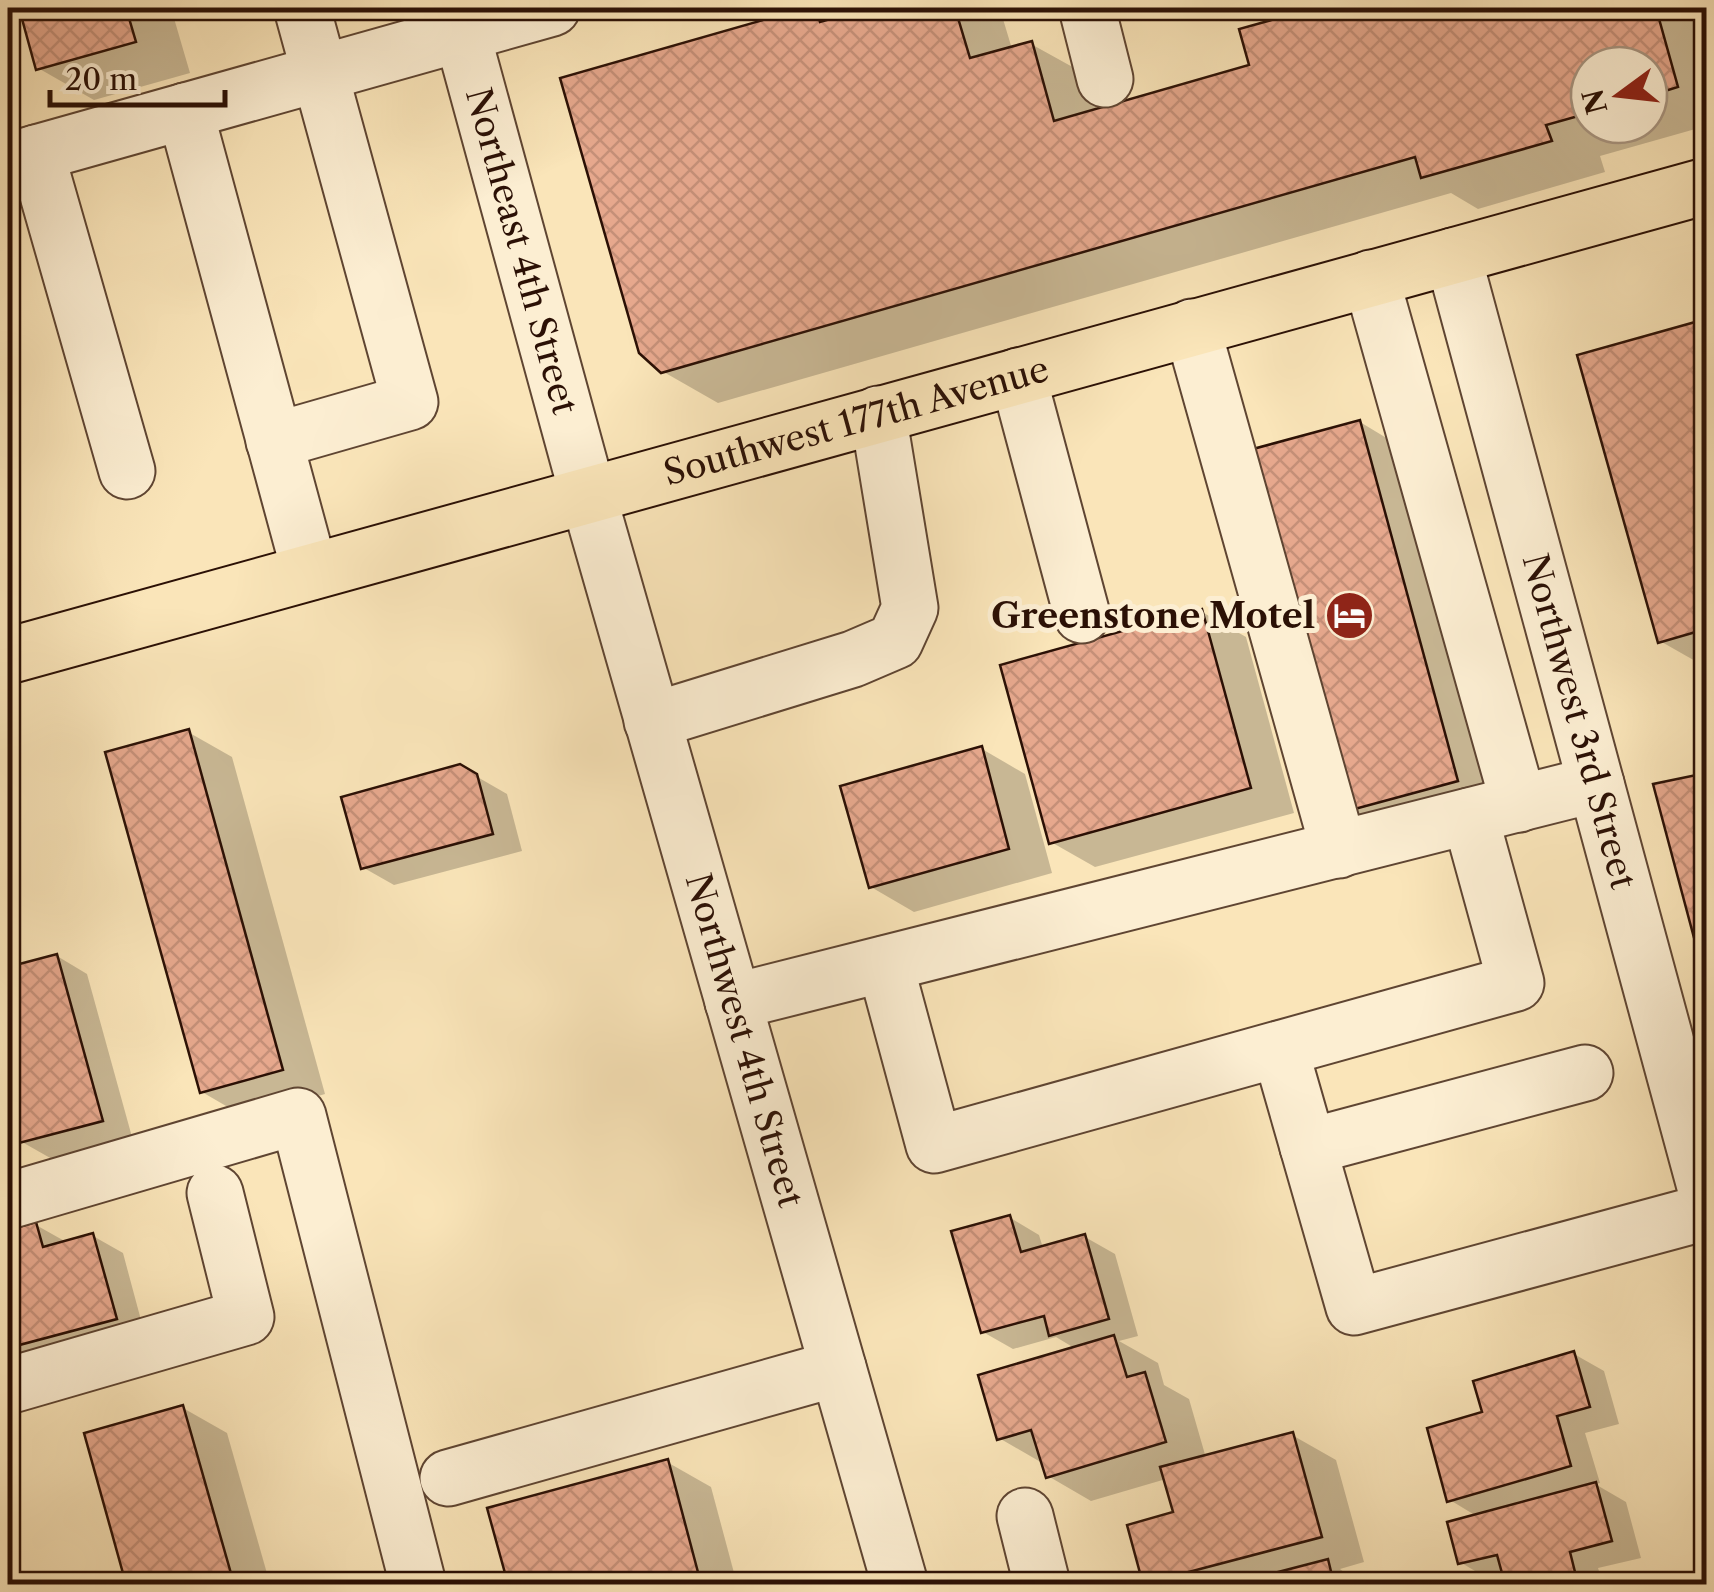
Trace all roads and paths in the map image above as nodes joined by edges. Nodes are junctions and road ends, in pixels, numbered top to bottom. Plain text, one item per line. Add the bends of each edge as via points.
1 (302, 8) edge
2 (552, 8) edge
3 (1087, 8) edge
4 (458, 20) edge
5 (320, 73) junction
6 (1106, 79) dead end
7 (184, 112) junction
8 (22, 157) edge
9 (1706, 186) edge
10 (1453, 256) junction
11 (1370, 278) junction
12 (1192, 328) junction
13 (1018, 376) junction
14 (878, 414) junction
15 (274, 441) junction
16 (127, 471) dead end
17 (588, 495) junction
18 (310, 572) junction
19 (1082, 615) dead end
20 (8, 656) edge
21 (652, 721) junction
22 (1596, 784) junction
23 (1494, 810) junction
24 (1339, 850) junction
25 (885, 964) junction
26 (733, 1002) junction
27 (1280, 1049) junction
28 (1584, 1073) dead end
29 (1308, 1147) junction
30 (1706, 1190) edge
31 (215, 1193) dead end
32 (8, 1201) edge
33 (1706, 1212) edge
34 (838, 1368) junction
35 (8, 1386) edge
36 (448, 1478) dead end
37 (1024, 1516) dead end
38 (418, 1584) edge
39 (900, 1584) edge
40 (1042, 1584) edge

1 - 5 street
2 - 4 street
3 - 6 street
4 - 5 street
4 - 17 street, Northeast 4th Street
5 - 7 street
5 - 15 street via 410,402
7 - 8 street
7 - 15 street
8 - 16 street
9 - 10 main road, Southwest 177th Avenue
10 - 11 main road, Southwest 177th Avenue
10 - 22 street, Northwest 3rd Street
11 - 12 main road, Southwest 177th Avenue
11 - 23 street
12 - 13 main road, Southwest 177th Avenue
12 - 24 street
13 - 14 main road, Southwest 177th Avenue
13 - 19 street
14 - 17 main road, Southwest 177th Avenue
14 - 21 street via 910,608 895,641
15 - 18 street
17 - 18 main road, Southwest 177th Avenue
17 - 21 street, Northwest 4th Street
18 - 20 main road, Southwest 177th Avenue
21 - 26 street, Northwest 4th Street
22 - 23 street
22 - 30 street, Northwest 3rd Street
23 - 24 street
23 - 27 street via 1516,983
24 - 25 street
25 - 26 street
25 - 27 street via 934,1145
26 - 34 street, Northwest 4th Street
27 - 29 street
28 - 29 street
29 - 33 street via 1354,1308
31 - 35 street via 246,1317
32 - 38 street via 298,1116
34 - 36 street
34 - 39 street, Northwest 4th Street
37 - 40 street

